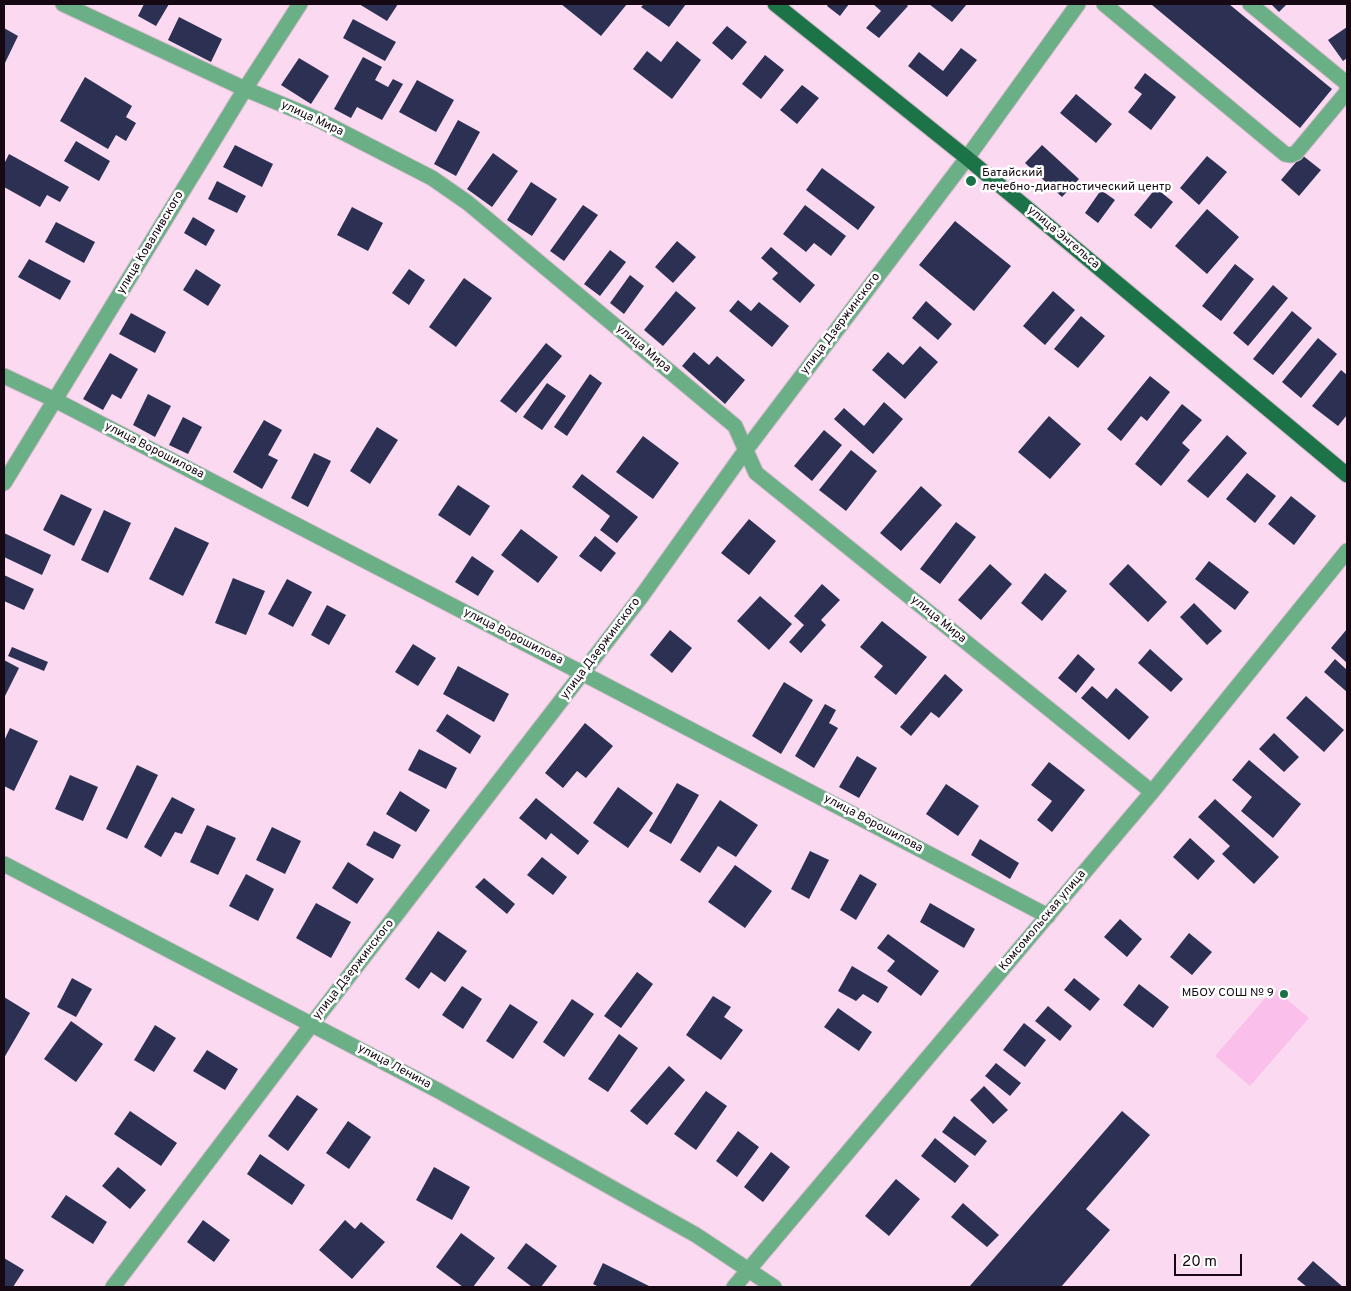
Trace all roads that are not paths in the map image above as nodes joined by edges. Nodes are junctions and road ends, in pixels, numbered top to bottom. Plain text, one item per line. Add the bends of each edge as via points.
1 (63, 4) edge
2 (300, 4) edge
3 (775, 4) edge
4 (1078, 4) edge
5 (1104, 4) edge
6 (1250, 4) edge
7 (1347, 88) edge
8 (245, 89) junction
9 (967, 158) junction
10 (4, 376) edge
11 (55, 400) junction
12 (746, 451) junction
13 (1347, 475) edge
14 (4, 483) edge
15 (1347, 551) edge
16 (582, 673) junction
17 (1152, 792) junction
18 (4, 864) edge
19 (1048, 916) junction
20 (312, 1024) junction
21 (749, 1270) junction
22 (113, 1287) edge
23 (734, 1287) edge
24 (774, 1287) edge

1 - 8 street, улица Мира
2 - 8 street, улица Коваливского
3 - 9 main road, улица Энгельса
4 - 9 street, улица Дзержинского
5 - 7 street via 1285,154 1296,153
6 - 7 street via 1345,82
8 - 11 street, улица Коваливского
8 - 12 street, улица Мира via 317,119 432,178 468,203 735,426
9 - 12 street, улица Дзержинского
9 - 13 main road, улица Энгельса
10 - 11 street, улица Ворошилова
11 - 14 street, улица Коваливского
11 - 16 street, улица Ворошилова
12 - 16 street, улица Дзержинского
12 - 17 street, улица Мира via 756,473
15 - 17 street, Комсомольская улица
16 - 19 street, улица Ворошилова
16 - 20 street, улица Дзержинского
17 - 19 street, Комсомольская улица
18 - 20 street, улица Ленина
19 - 21 street, Комсомольская улица
20 - 21 street, улица Ленина via 560,1158 696,1235
20 - 22 street, улица Дзержинского
21 - 23 street, Комсомольская улица
21 - 24 street, улица Ленина

